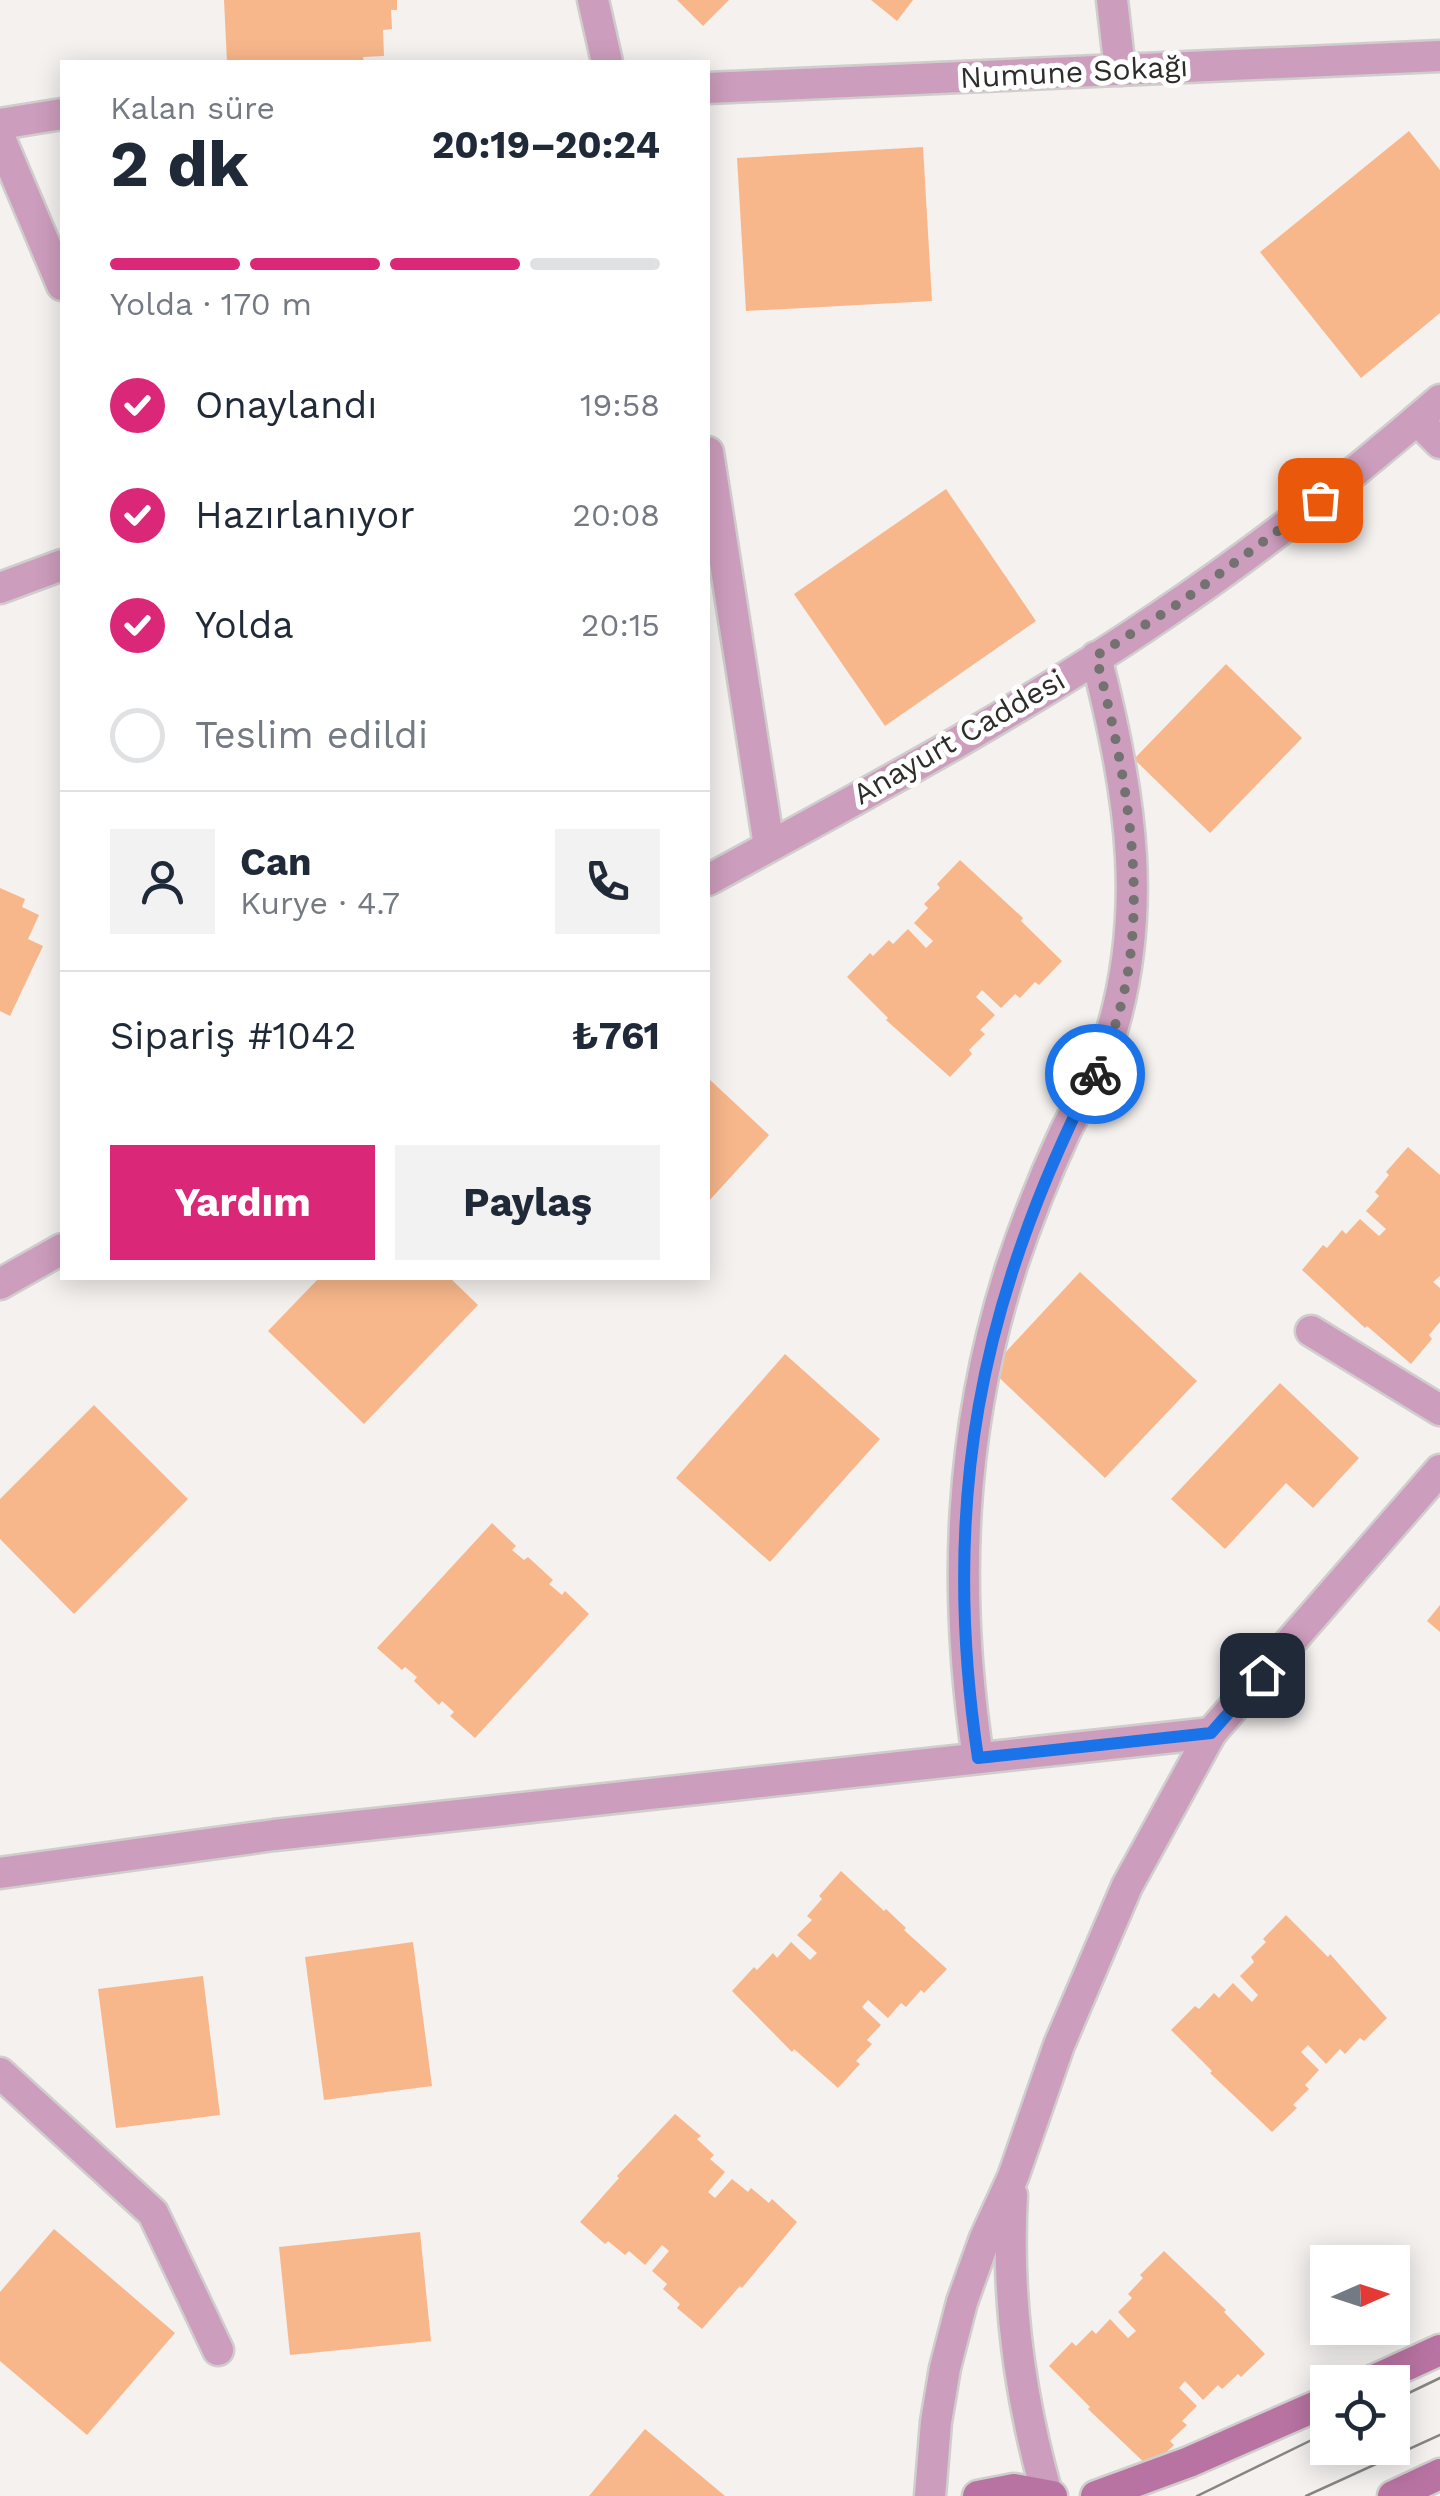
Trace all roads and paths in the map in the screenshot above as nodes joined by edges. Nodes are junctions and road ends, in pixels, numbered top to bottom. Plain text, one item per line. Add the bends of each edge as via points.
1 (594, 0) edge
2 (1112, 0) edge
3 (1440, 56) edge
4 (606, 60) edge
5 (1120, 70) junction
6 (710, 88) edge
7 (60, 114) edge
8 (0, 124) edge
9 (0, 138) edge
10 (60, 280) edge
11 (1428, 410) edge
12 (1440, 443) edge
13 (710, 465) edge
14 (60, 566) edge
15 (0, 588) edge
16 (1096, 656) junction
17 (769, 846) junction
18 (710, 879) edge
19 (60, 1250) edge
20 (0, 1284) edge
21 (1311, 1330) dead end
22 (1440, 1410) edge
23 (1440, 1470) edge
24 (1211, 1733) junction
25 (978, 1758) junction
26 (0, 1874) edge
27 (0, 2072) edge
28 (1014, 2177) junction
29 (1437, 2346) edge
30 (218, 2350) dead end
31 (1402, 2365) edge
32 (1310, 2409) edge
33 (1440, 2474) edge
34 (1050, 2495) edge
35 (930, 2496) edge
36 (978, 2496) edge
37 (1096, 2496) edge
38 (1393, 2496) edge

1 - 4 street
2 - 5 street
3 - 5 street, Numune Sokağı
5 - 6 street, Numune Sokağı
7 - 8 street
9 - 10 street
11 - 12 street
11 - 16 street, Anayurt Caddesi via 1255,550
13 - 17 street
14 - 15 street
16 - 17 street, Anayurt Caddesi
16 - 25 street via 1126,798 1132,928 1116,1019 1012,1267 976,1418 962,1564
17 - 18 street, Anayurt Caddesi
19 - 20 street
21 - 22 street
23 - 24 street
24 - 25 street
24 - 28 street via 1091,1965
25 - 26 street via 260,1836
27 - 30 street via 153,2213
28 - 34 street via 1015,2344
28 - 35 street via 962,2302 936,2422
29 - 31 street
32 - 37 street
33 - 38 street
34 - 36 street via 1014,2489

